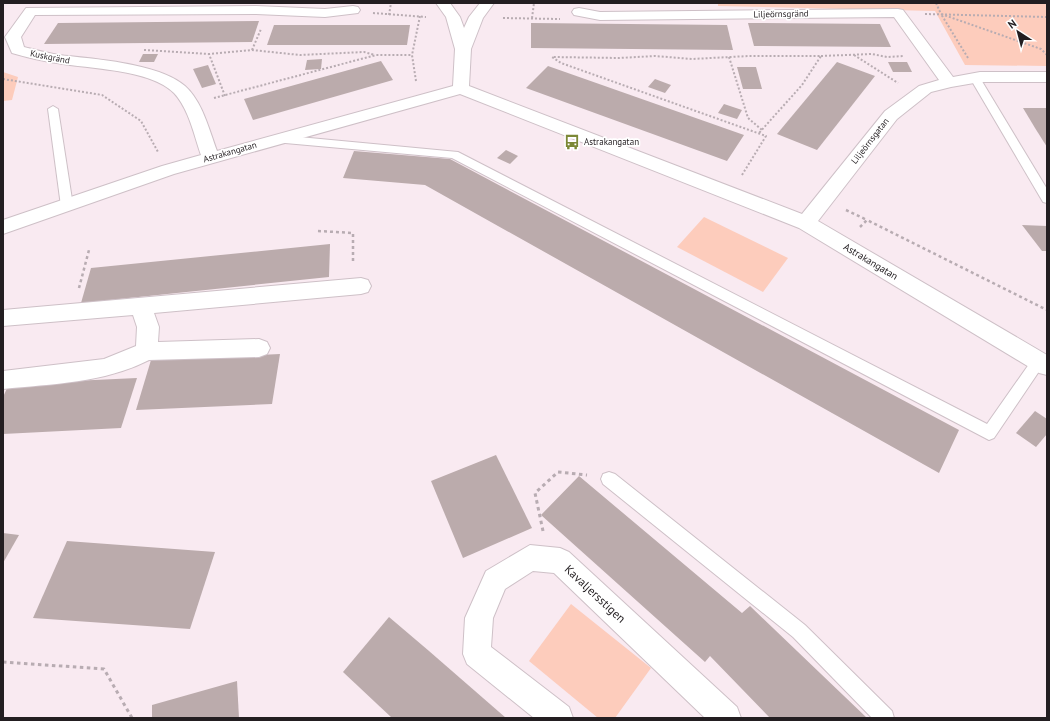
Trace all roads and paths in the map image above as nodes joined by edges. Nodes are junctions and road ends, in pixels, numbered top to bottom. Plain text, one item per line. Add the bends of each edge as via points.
1 (391, 3) edge
2 (443, 3) edge
3 (487, 3) edge
4 (534, 3) edge
5 (936, 3) edge
6 (353, 10) dead end
7 (579, 12) dead end
8 (898, 13) junction
9 (941, 14) junction
10 (389, 15) dead end
11 (420, 16) dead end
12 (1047, 17) edge
13 (532, 18) dead end
14 (463, 48) junction
15 (376, 55) junction
16 (412, 55) junction
17 (853, 55) junction
18 (929, 55) junction
19 (1047, 55) edge
20 (821, 56) junction
21 (729, 57) junction
22 (1047, 77) edge
23 (978, 78) junction
24 (3, 79) edge
25 (949, 82) junction
26 (461, 89) junction
27 (917, 95) junction
28 (225, 96) junction
29 (419, 99) junction
30 (190, 103) junction
31 (53, 109) dead end
32 (762, 130) junction
33 (759, 133) junction
34 (278, 139) junction
35 (211, 158) junction
36 (168, 170) junction
37 (730, 194) junction
38 (1047, 199) edge
39 (67, 206) junction
40 (806, 223) junction
41 (3, 227) edge
42 (318, 231) dead end
43 (843, 243) junction
44 (89, 250) dead end
45 (361, 286) joint
46 (141, 306) junction
47 (1047, 310) edge
48 (73, 312) junction
49 (3, 318) edge
50 (259, 348) dead end
51 (146, 351) junction
52 (1043, 364) edge
53 (3, 380) edge
54 (577, 473) dead end
55 (609, 479) dead end
56 (558, 562) junction
57 (3, 662) edge
58 (132, 718) edge
59 (558, 718) edge
60 (726, 718) edge
61 (886, 718) edge

1 - 10 path
2 - 14 street via 453,17
3 - 14 street via 476,17
4 - 13 path
5 - 9 path
6 - 30 street, Kuskgränd via 325,13 256,10 31,11 13,37 17,50 129,70 158,78 179,89
7 - 8 street, Liljeörnsgränd via 600,16
8 - 9 path
8 - 18 street
9 - 12 path
9 - 19 path via 1041,49
9 - 23 path
11 - 16 path
14 - 26 street
15 - 16 path
15 - 28 path
15 - 28 path via 364,52 300,55 252,50 209,54
16 - 29 path
17 - 18 path
17 - 20 path
17 - 27 path
18 - 25 street
20 - 21 path
20 - 32 path via 802,85
21 - 32 path via 748,118
21 - 33 path via 552,57 561,63
22 - 23 street, Liljeörnsgatan
23 - 25 street, Liljeörnsgatan
23 - 38 lane
24 - 36 path via 102,95 141,121
25 - 27 street, Liljeörnsgatan via 924,89
26 - 29 street, Astrakangatan
26 - 37 street, Astrakangatan
27 - 40 street, Liljeörnsgatan via 891,115
28 - 30 path
29 - 34 street, Astrakangatan
30 - 35 street, Kuskgränd
31 - 39 lane
32 - 33 path
33 - 37 path via 766,136
34 - 35 street, Astrakangatan
34 - 52 lane via 454,155 989,433
35 - 36 street, Astrakangatan
36 - 39 street, Astrakangatan
37 - 40 street, Astrakangatan
39 - 41 street, Astrakangatan
40 - 43 street, Astrakangatan
42 - 45 path via 353,234 353,267
43 - 47 path via 867,220
43 - 52 street, Astrakangatan
44 - 48 path
45 - 46 street
46 - 48 street
46 - 51 street via 148,327
48 - 49 street
50 - 51 street
51 - 53 street via 104,368
54 - 56 path via 558,472 535,493 541,526
55 - 61 lane via 799,631
56 - 59 street, Kavaljersstigen via 530,558 495,580 479,618 477,654
56 - 60 street, Kavaljersstigen via 572,572
57 - 58 path via 104,669

